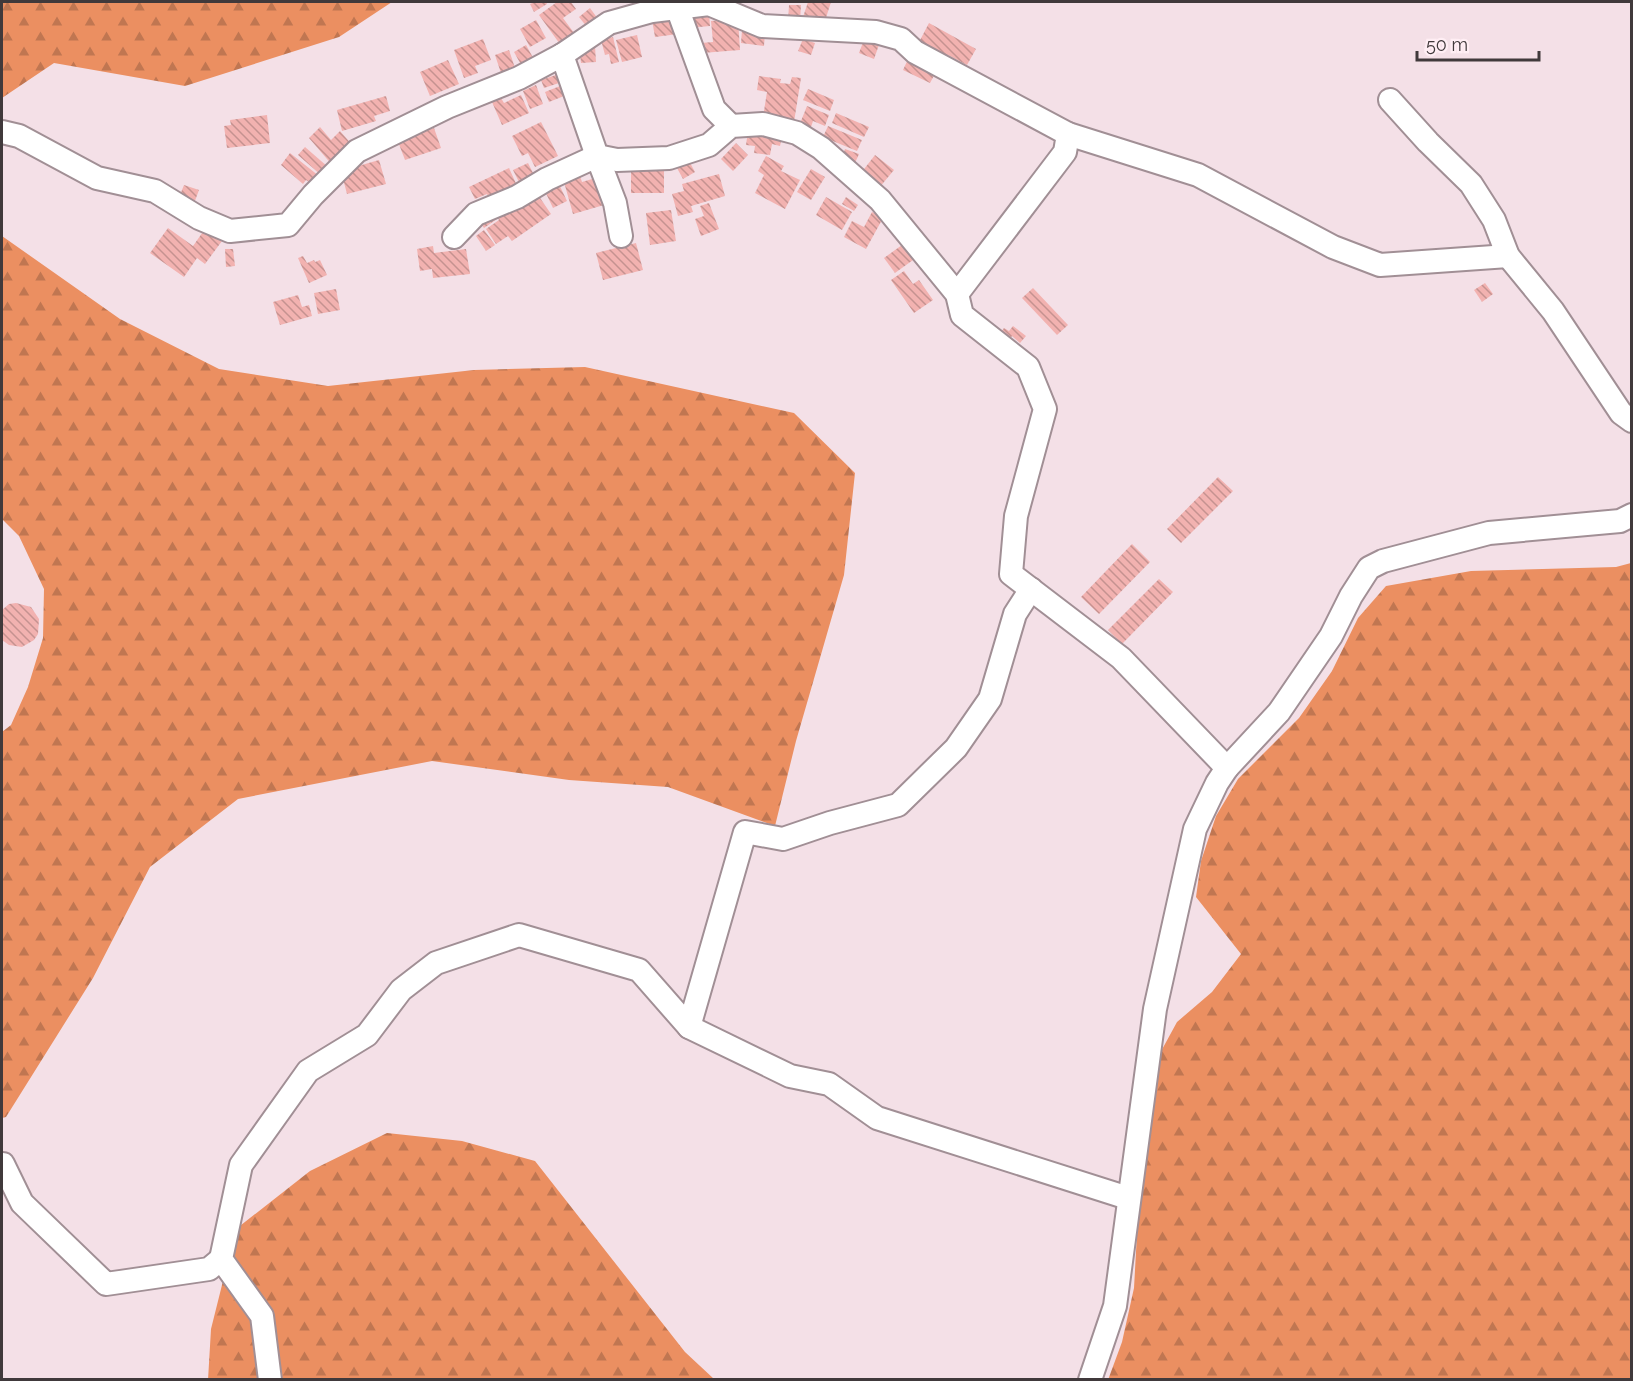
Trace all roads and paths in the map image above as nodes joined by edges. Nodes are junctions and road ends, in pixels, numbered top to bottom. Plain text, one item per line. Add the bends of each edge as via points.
1 (652, 6) edge
2 (678, 10) junction
3 (562, 55) junction
4 (1390, 100) dead end
5 (730, 126) junction
6 (2, 132) edge
7 (1068, 134) junction
8 (597, 156) junction
9 (621, 236) dead end
10 (454, 237) dead end
11 (1508, 256) junction
12 (957, 294) junction
13 (1632, 421) edge
14 (1632, 515) edge
15 (1031, 589) junction
16 (1227, 768) junction
17 (689, 1027) junction
18 (2, 1164) edge
19 (1128, 1198) junction
20 (221, 1259) junction
21 (270, 1380) edge
22 (1090, 1380) edge

1 - 2 street
1 - 3 street via 609,23
2 - 5 street via 714,109
2 - 7 street via 710,4 762,26 876,32 901,39 915,52
3 - 6 street via 357,151 288,225 230,231 155,191 97,178 19,136
3 - 8 street
4 - 11 street via 1472,184 1494,220
5 - 8 street via 709,145 669,158 617,160
5 - 12 street via 764,124 797,133 821,148 880,200
7 - 11 street via 1198,175 1333,247 1380,265
7 - 12 street via 1065,152
8 - 9 street via 615,203
8 - 10 street via 476,214
11 - 13 street via 1553,311 1622,413
12 - 15 street via 962,315 1028,368 1045,409 1016,516 1011,574
14 - 16 street via 1620,521 1489,533 1383,561 1370,568 1331,636 1279,712
15 - 16 street via 1121,658
15 - 17 street via 1016,614 990,699 956,748 898,805 783,839 745,832
16 - 19 street via 1195,829 1155,1009
17 - 19 street via 790,1076 829,1084 877,1118
17 - 20 street via 639,970 519,935 436,963 401,990 367,1035 308,1071 241,1165
18 - 20 street via 22,1203 106,1284 209,1269
19 - 22 street via 1116,1306
20 - 21 street via 262,1316

